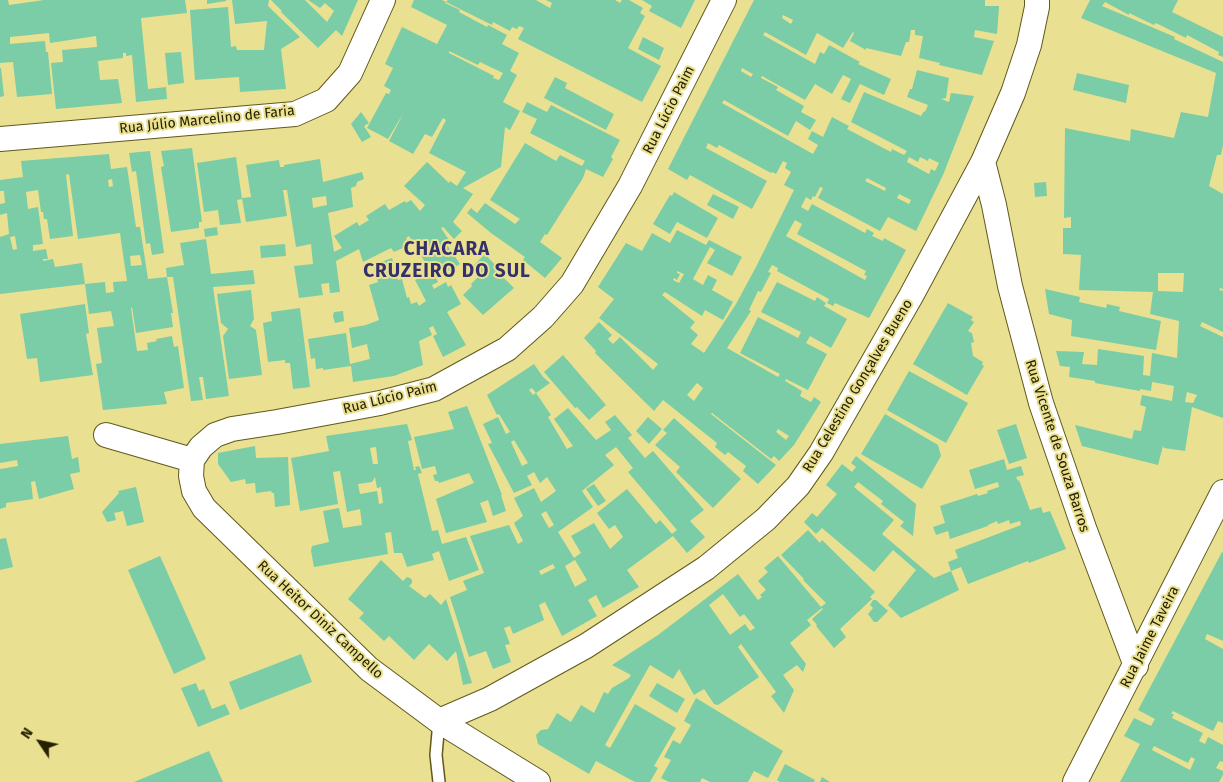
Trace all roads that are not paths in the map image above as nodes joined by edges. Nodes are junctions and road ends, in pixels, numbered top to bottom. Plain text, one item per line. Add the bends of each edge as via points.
1 (383, 0) edge
2 (724, 0) edge
3 (1041, 2) edge
4 (0, 139) edge
5 (983, 162) junction
6 (106, 435) dead end
7 (192, 460) junction
8 (1223, 492) edge
9 (1136, 666) junction
10 (439, 721) junction
11 (439, 782) edge
12 (538, 782) edge
13 (1075, 782) edge

1 - 4 street, Rua Júlio Marcelino de Faria via 350,73 326,100 295,114
2 - 7 street, Rua Lúcio Paim via 630,186 572,284 543,317 507,349 434,389 380,403 232,429 215,435
3 - 5 street, Rua Celestino Gonçalves Bueno via 1013,93
5 - 9 street, Rua Vicente de Souza Barros via 1010,286 1041,403
5 - 10 street, Rua Celestino Gonçalves Bueno via 821,453 798,486 766,519 706,568 586,646 490,699
6 - 7 street
7 - 10 street, Rua Heitor Diniz Campello via 190,476 204,508 368,669
8 - 9 street, Rua Jaime Taveira
9 - 13 street, Rua Jaime Taveira
10 - 11 lane via 436,756
10 - 12 street, Rua Heitor Diniz Campello

